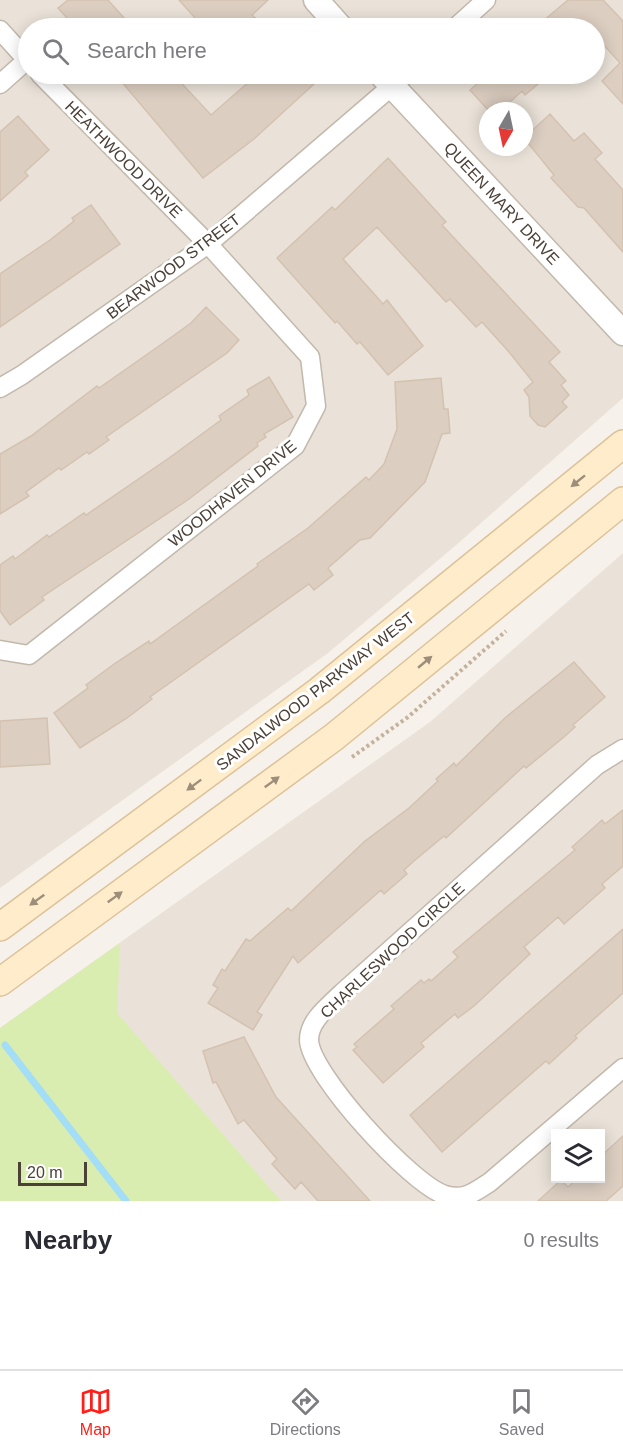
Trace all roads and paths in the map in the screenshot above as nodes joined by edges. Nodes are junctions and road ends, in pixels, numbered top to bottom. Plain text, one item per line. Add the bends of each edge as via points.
1 (316, 0) edge
2 (486, 0) edge
3 (332, 18) edge
4 (466, 18) edge
5 (0, 30) edge
6 (18, 50) edge
7 (18, 69) edge
8 (0, 84) edge
9 (50, 84) edge
10 (386, 84) edge
11 (398, 84) edge
12 (208, 244) junction
13 (623, 333) edge
14 (0, 388) edge
15 (623, 444) edge
16 (623, 501) edge
17 (0, 650) edge
18 (623, 749) edge
19 (0, 927) edge
20 (0, 982) edge
21 (623, 1068) edge

1 - 3 street
2 - 4 street
5 - 6 street
7 - 8 street
9 - 12 street, HEATHWOOD DRIVE
10 - 12 street, BEARWOOD STREET
11 - 13 street, QUEEN MARY DRIVE
12 - 14 street, BEARWOOD STREET
12 - 17 street, WOODHAVEN DRIVE via 309,357 316,406 296,446 29,655
15 -> 19 main road, SANDALWOOD PARKWAY WEST via 319,691
20 -> 16 main road via 334,737
18 - 21 street, CHARLESWOOD CIRCLE via 597,765 342,993 312,1026 309,1039 316,1061 364,1125 430,1189 456,1197 470,1196 490,1182

